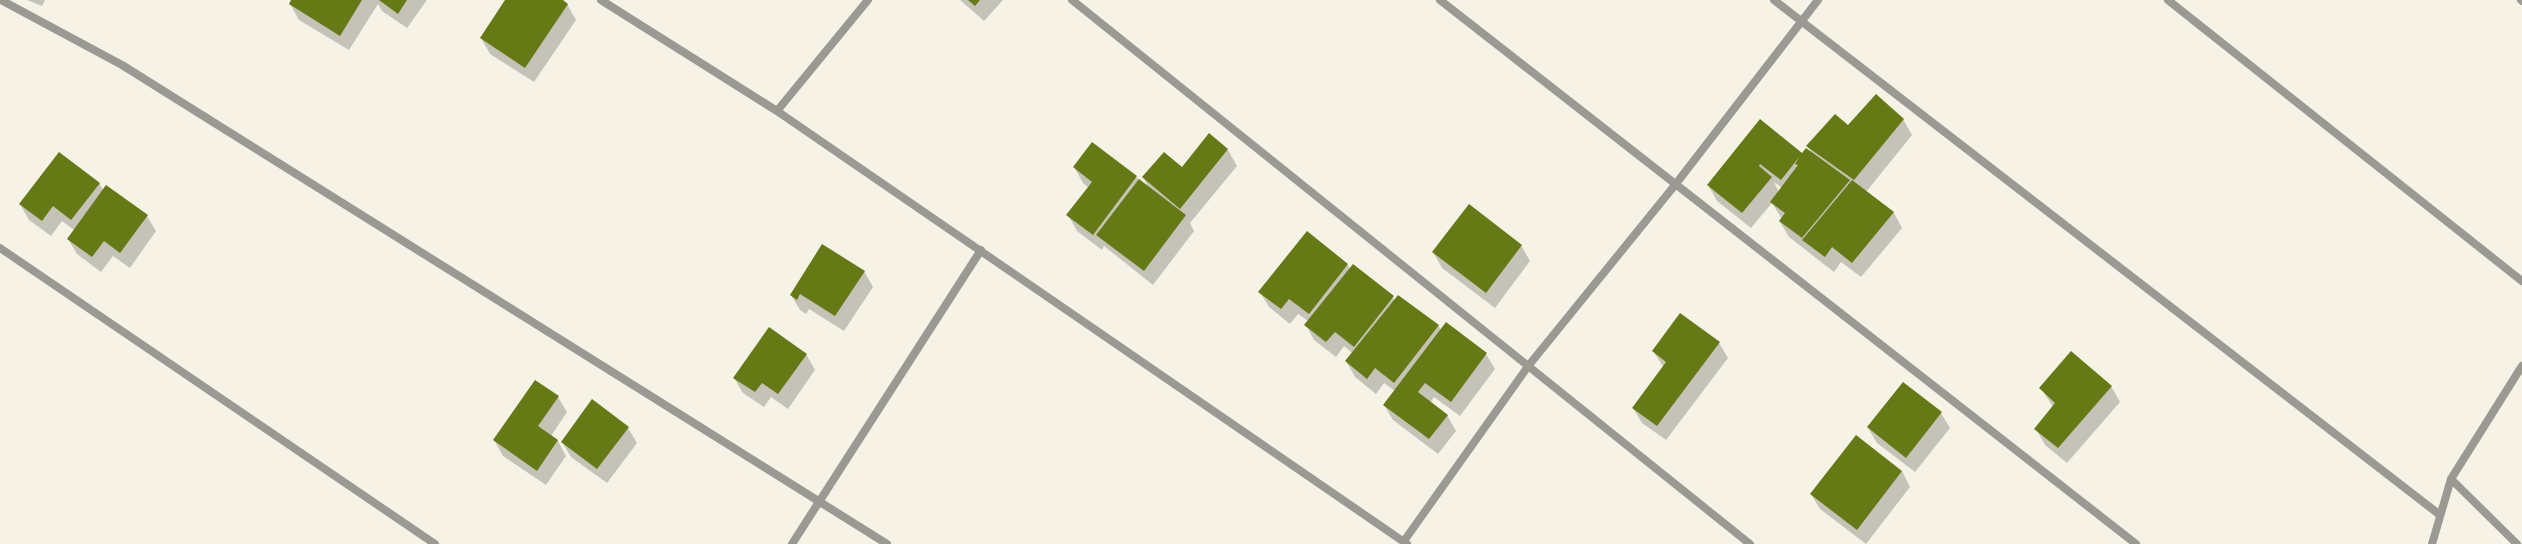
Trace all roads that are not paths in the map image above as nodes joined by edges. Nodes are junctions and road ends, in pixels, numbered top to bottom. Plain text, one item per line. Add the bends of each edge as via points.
1 (1, 0) edge
2 (601, 0) edge
3 (868, 0) edge
4 (1072, 0) edge
5 (1440, 0) edge
6 (1774, 0) edge
7 (1818, 0) edge
8 (2168, 0) edge
9 (1801, 22) junction
10 (777, 111) junction
11 (1675, 184) junction
12 (0, 248) edge
13 (981, 250) junction
14 (2522, 281) edge
15 (1529, 365) junction
16 (2522, 366) edge
17 (2451, 478) junction
18 (819, 501) junction
19 (2440, 515) junction
20 (1406, 543) edge
21 (435, 544) edge
22 (792, 544) edge
23 (887, 544) edge
24 (1750, 544) edge
25 (2136, 544) edge
26 (2432, 544) edge
27 (2517, 544) edge

1 - 18 street via 122,65
2 - 10 street
3 - 10 street
4 - 15 street
5 - 11 street
6 - 9 street
7 - 9 street
8 - 14 street
9 - 11 street
9 - 19 street
10 - 13 street
11 - 15 street
11 - 25 street
12 - 21 street
13 - 18 street
13 - 20 street
15 - 20 street
15 - 24 street
16 - 17 street
17 - 19 street
17 - 27 street
18 - 22 street
18 - 23 street
19 - 26 street

